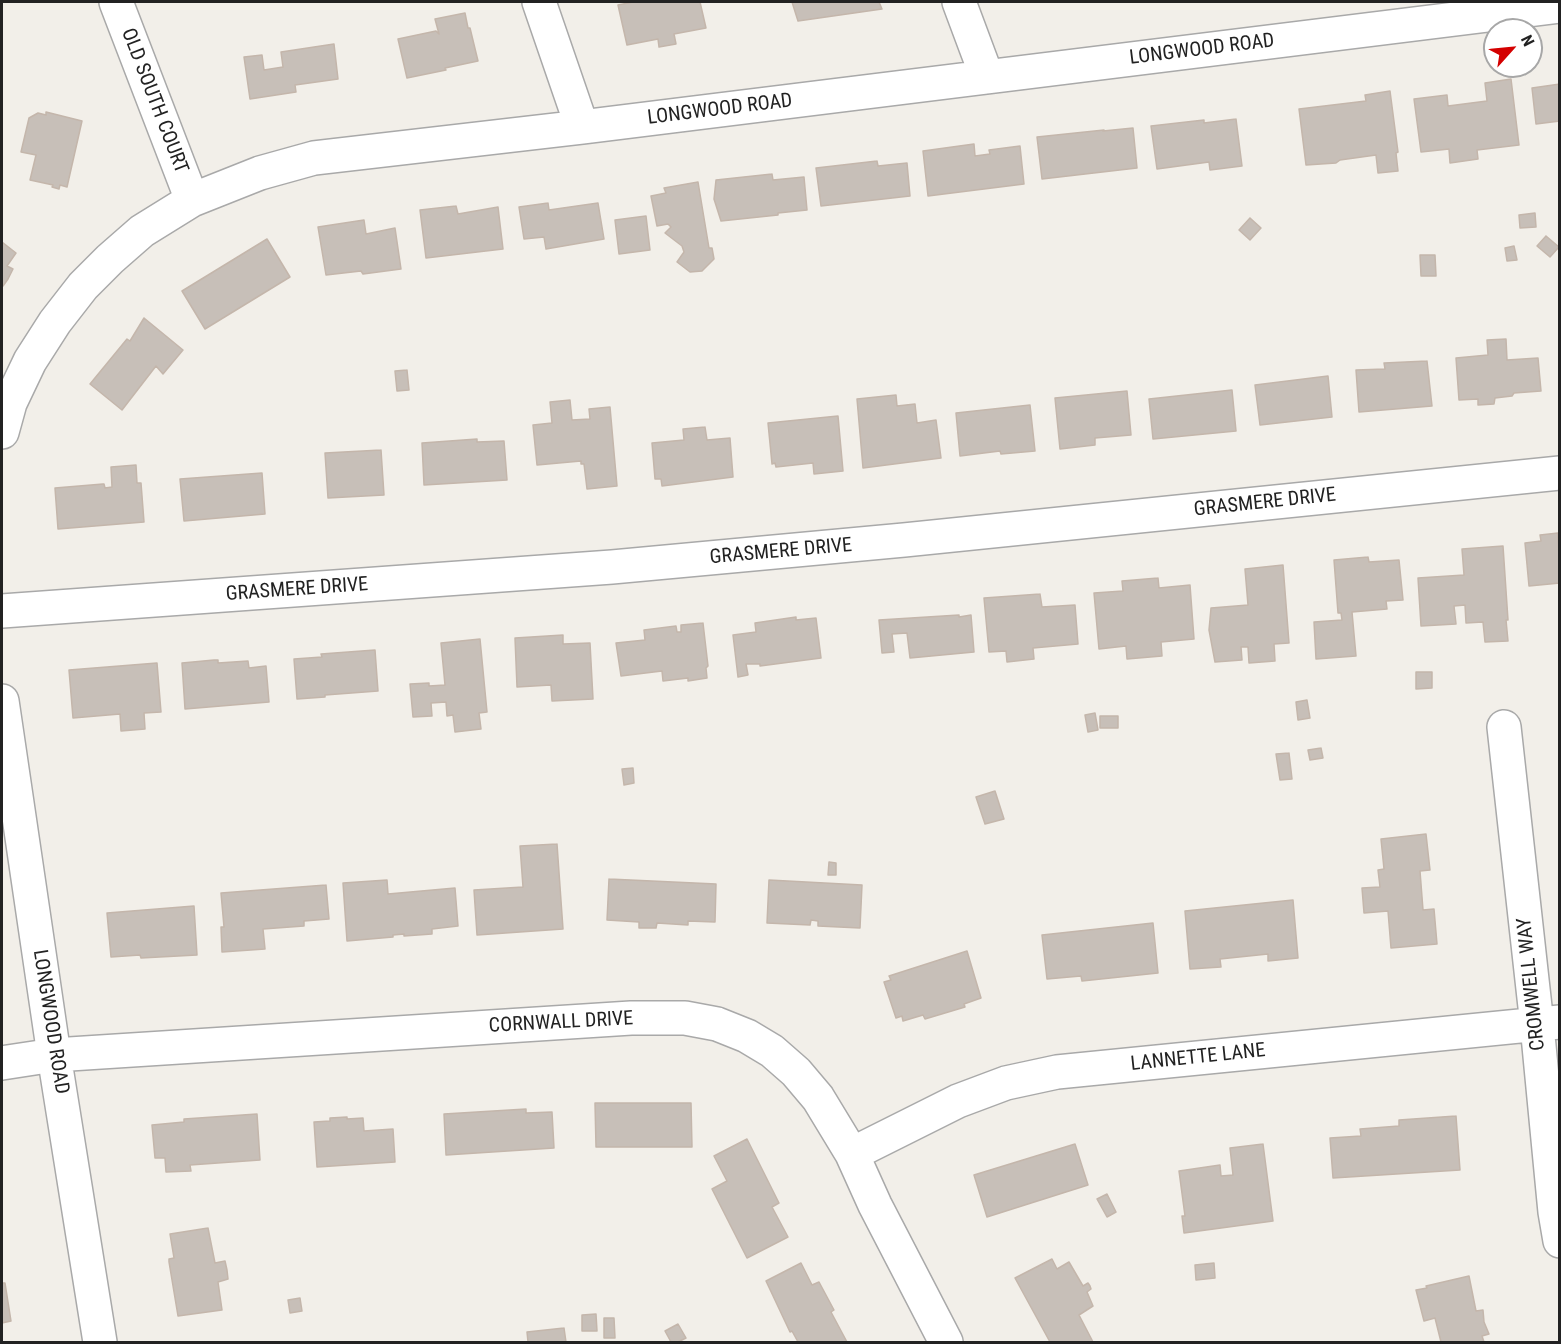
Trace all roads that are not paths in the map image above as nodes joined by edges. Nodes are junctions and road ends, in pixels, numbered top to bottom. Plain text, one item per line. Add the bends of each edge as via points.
1 (116, 2) edge
2 (539, 2) edge
3 (959, 2) edge
4 (1560, 6) edge
5 (987, 77) junction
6 (582, 127) junction
7 (192, 200) junction
8 (2, 432) edge
9 (1560, 473) edge
10 (2, 611) edge
11 (2, 701) edge
12 (1504, 727) dead end
13 (1548, 1024) edge
14 (54, 1055) junction
15 (2, 1063) edge
16 (852, 1154) junction
17 (1560, 1241) edge
18 (100, 1342) edge
19 (946, 1342) edge

1 - 7 street, OLD SOUTH COURT
2 - 6 street
3 - 5 street
4 - 5 street, LONGWOOD ROAD
5 - 6 street, LONGWOOD ROAD
6 - 7 street, LONGWOOD ROAD via 314,158 260,173
7 - 8 street, LONGWOOD ROAD via 142,231 83,286 30,361
9 - 10 street, GRASMERE DRIVE via 612,567
11 - 14 street, LONGWOOD ROAD
12 - 13 street, CROMWELL WAY
13 - 16 street, LANNETTE LANE via 1057,1072 1006,1083 958,1101
13 - 17 street, CROMWELL WAY via 1555,1212
14 - 15 street, CORNWALL DRIVE
14 - 16 street, CORNWALL DRIVE via 631,1018 685,1018 717,1024 772,1051 818,1098
14 - 18 street, LONGWOOD ROAD
16 - 19 street, CORNWALL DRIVE

